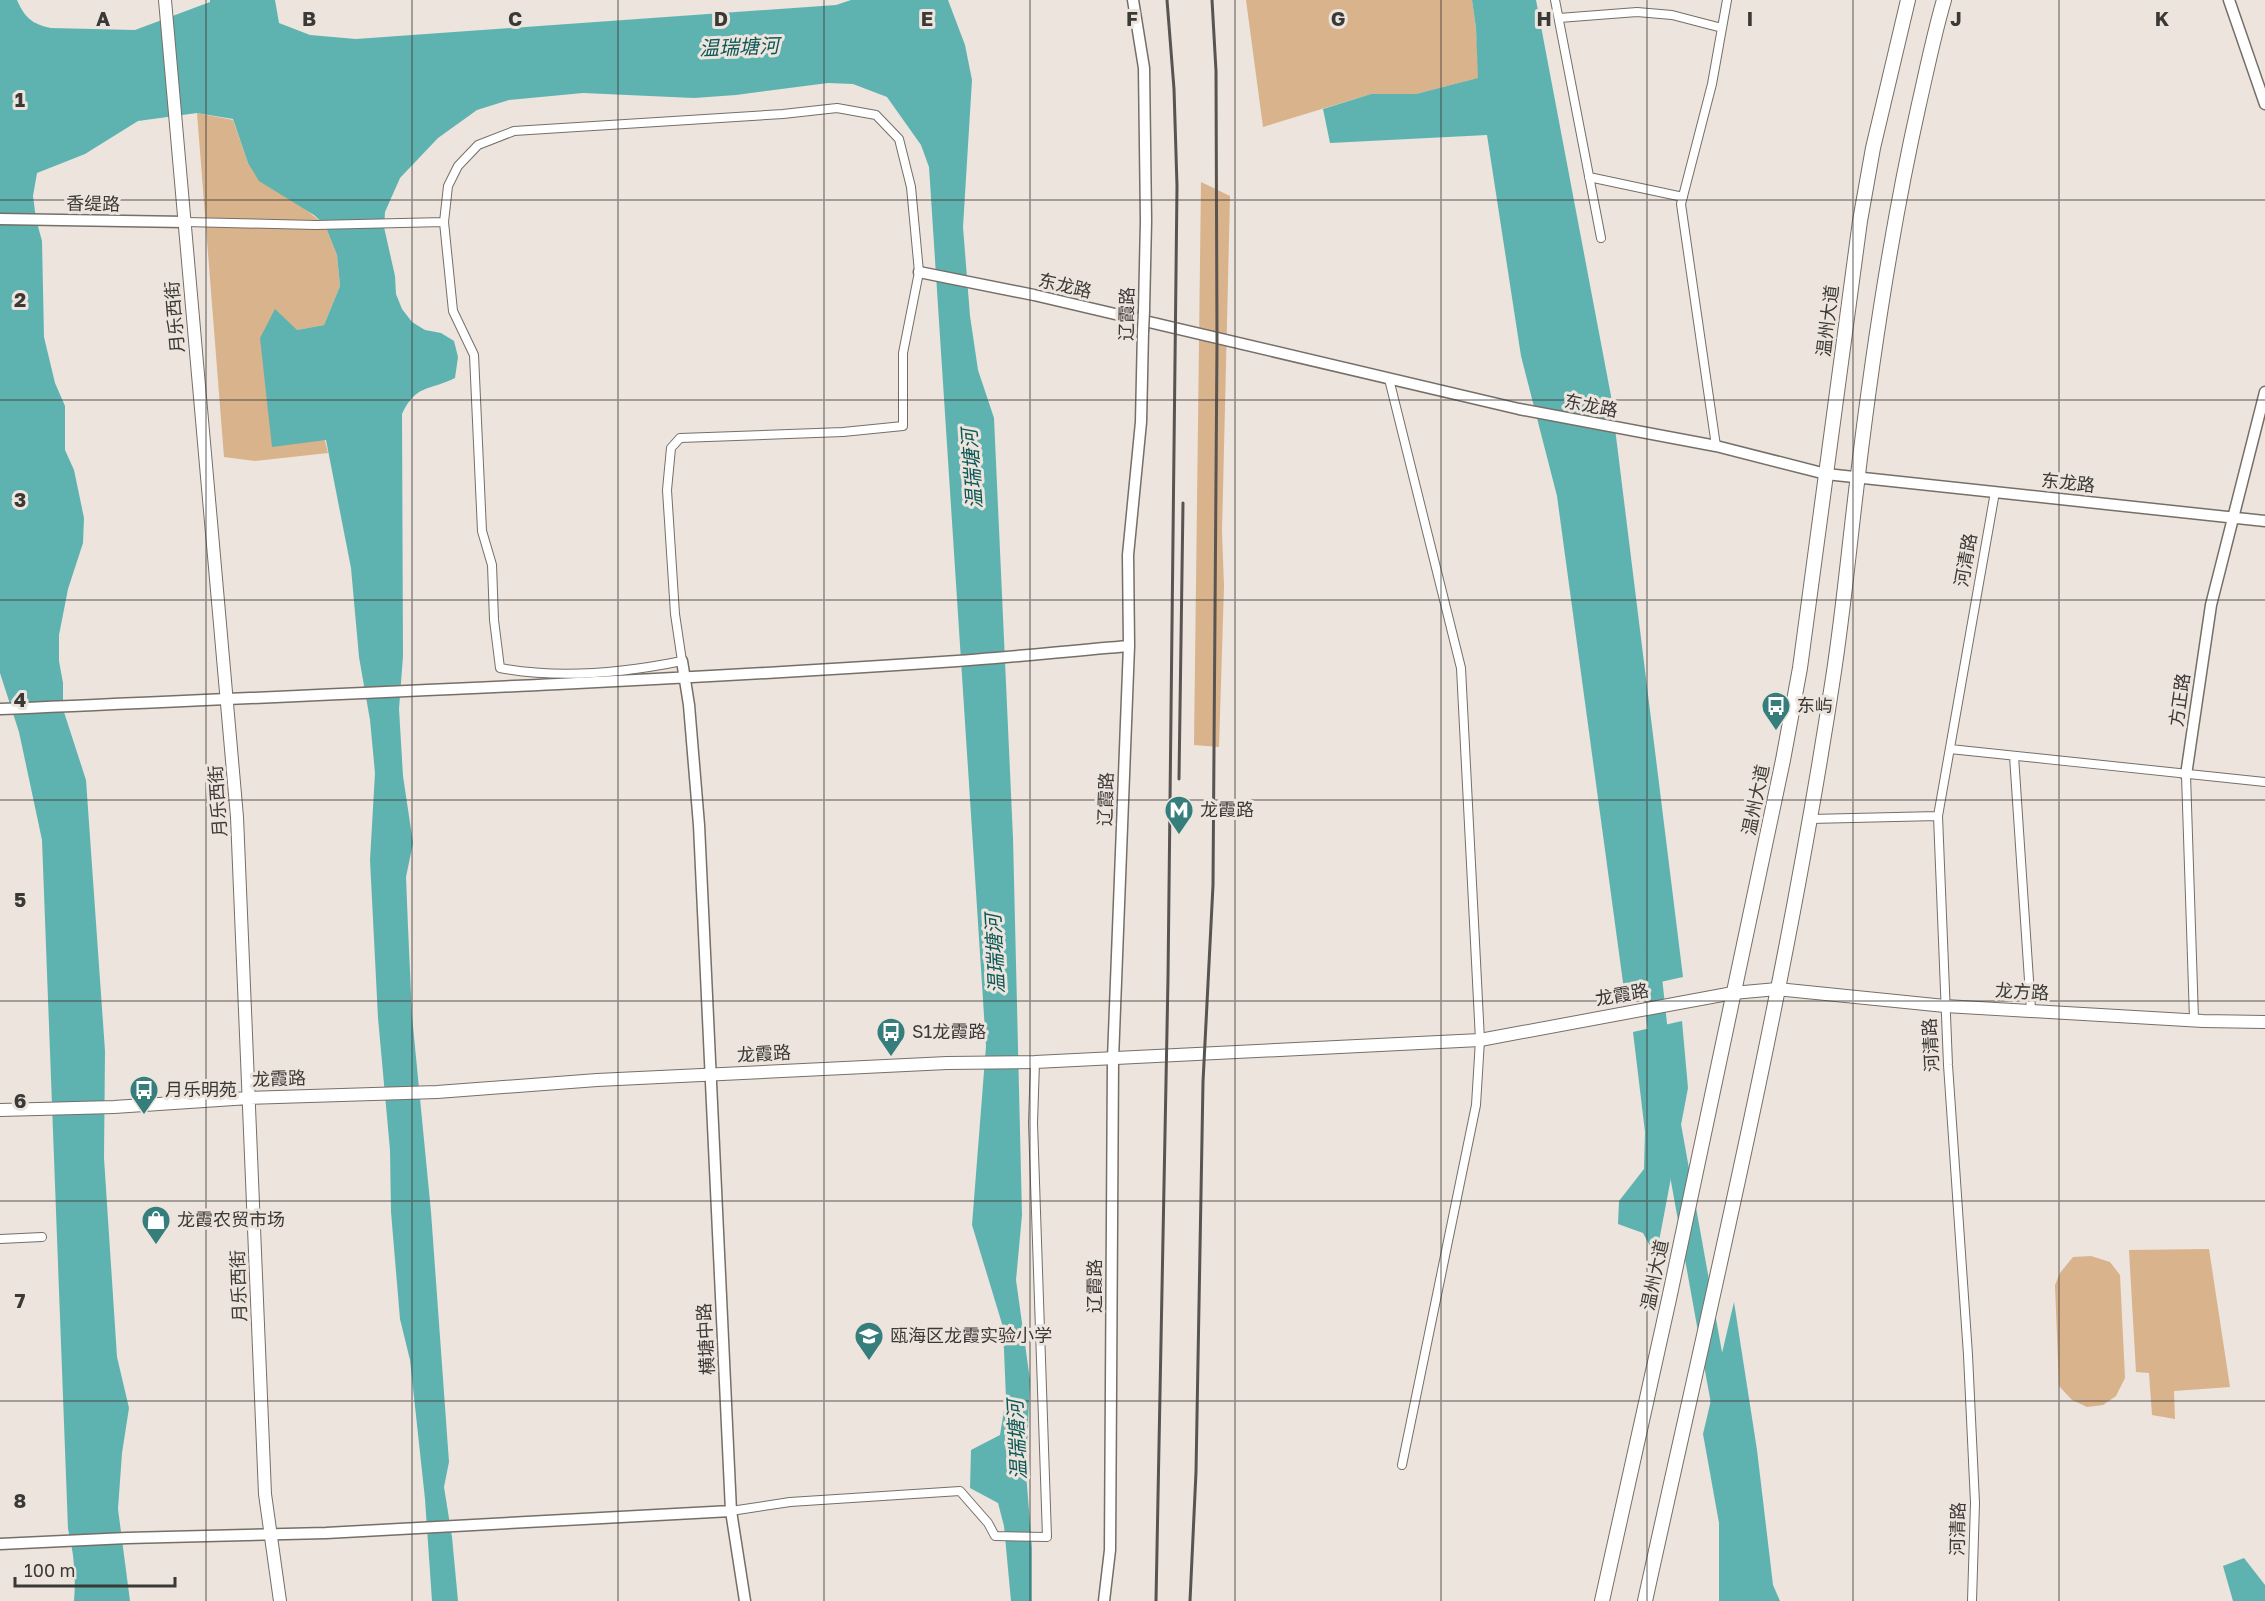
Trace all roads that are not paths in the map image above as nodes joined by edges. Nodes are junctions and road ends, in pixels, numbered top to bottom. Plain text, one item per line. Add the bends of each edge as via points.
1 (165, 0) edge
2 (1133, 0) edge
3 (1555, 0) edge
4 (1727, 0) edge
5 (1908, 0) edge
6 (1944, 0) edge
7 (2232, 1) edge
8 (1559, 18) junction
9 (1722, 28) junction
10 (2265, 104) edge
11 (1589, 177) junction
12 (1683, 196) junction
13 (0, 219) edge
14 (185, 222) junction
15 (444, 222) junction
16 (1601, 238) dead end
17 (922, 273) junction
18 (1389, 379) junction
19 (2265, 392) edge
20 (1716, 446) junction
21 (1826, 474) junction
22 (1858, 477) junction
23 (1995, 492) junction
24 (2232, 518) junction
25 (2265, 521) edge
26 (1129, 646) junction
27 (682, 661) junction
28 (684, 678) junction
29 (228, 699) junction
30 (5, 709) edge
31 (1950, 749) junction
32 (2014, 756) junction
33 (2186, 775) junction
34 (2265, 782) edge
35 (1938, 816) junction
36 (1810, 819) junction
37 (1777, 989) junction
38 (1733, 993) junction
39 (1945, 1006) junction
40 (2031, 1010) junction
41 (2194, 1019) junction
42 (2265, 1022) edge
43 (1480, 1040) junction
44 (1113, 1059) junction
45 (1035, 1062) junction
46 (710, 1074) junction
47 (249, 1098) junction
48 (0, 1110) edge
49 (42, 1237) dead end
50 (0, 1239) edge
51 (1402, 1465) dead end
52 (730, 1511) junction
53 (270, 1535) junction
54 (0, 1544) edge
55 (280, 1601) edge
56 (745, 1601) edge
57 (1104, 1601) edge
58 (1602, 1601) edge
59 (1645, 1601) edge
60 (1972, 1601) edge

1 - 14 main road, 月乐西街
2 - 26 street, 辽霞路, bridge via 1144,68 1146,220 1141,422 1128,555
3 - 8 street
4 - 9 street
5 - 21 main road, 温州大道 via 1860,220
6 - 22 main road via 1892,235
7 - 10 street
8 - 9 street via 1637,12 1672,15
8 - 11 street
9 - 12 street
11 - 12 street
11 - 16 street
12 - 20 street via 1681,204
13 - 14 street, 香缇路
14 - 15 street
14 - 29 main road, 月乐西街
15 - 17 street via 448,186 458,166 478,146 514,130 837,108 876,115 899,139 911,187
15 - 27 street via 453,311 474,355 482,531 492,565 500,668 530,673 636,670
17 - 18 street, 东龙路 via 1034,295
17 - 27 street via 903,353 903,426 681,438 671,448 668,490 675,614
18 - 20 street, 东龙路 via 1534,412
18 - 43 street via 1461,668
19 - 24 street, 方正路
20 - 21 street, 东龙路
21 - 22 street, 东龙路
21 - 38 main road, 温州大道 via 1784,760
22 - 23 street, 东龙路
22 - 36 main road via 1834,675
23 - 24 street, 东龙路
23 - 31 street, 河清路
24 - 25 street, 东龙路
24 - 33 street, 方正路 via 2211,605
26 - 28 street
26 - 44 street, 辽霞路
27 - 28 street, 横塘中路
28 - 29 street
28 - 46 street, 横塘中路 via 699,825
29 - 30 street
29 - 47 main road, 月乐西街
31 - 32 street
31 - 35 street, 河清路
32 - 33 street
32 - 40 street
33 - 34 street
33 - 41 street, 方正路
35 - 36 street
35 - 39 street, 河清路
36 - 37 main road
37 - 38 main road, 龙霞路
37 - 39 main road, 龙方路
37 - 59 main road
38 - 43 main road, 龙霞路
38 - 58 main road, 温州大道
39 - 40 main road, 龙方路
39 - 60 street, 河清路 via 1975,1492
40 - 41 main road, 龙方路
41 - 42 main road, 龙方路
43 - 44 main road, 龙霞路
43 - 51 street via 1476,1105
44 - 45 main road, 龙霞路
44 - 57 street, 辽霞路 via 1110,1550
45 - 46 main road, 龙霞路
45 - 52 street via 1033,1124 1047,1538 995,1536 960,1491 790,1502
46 - 47 main road, 龙霞路 via 437,1092
46 - 52 street, 横塘中路
47 - 48 main road, 龙霞路
47 - 53 main road, 月乐西街
49 - 50 street
52 - 53 street
52 - 56 street, 横塘中路
53 - 54 street
53 - 55 main road, 月乐西街

